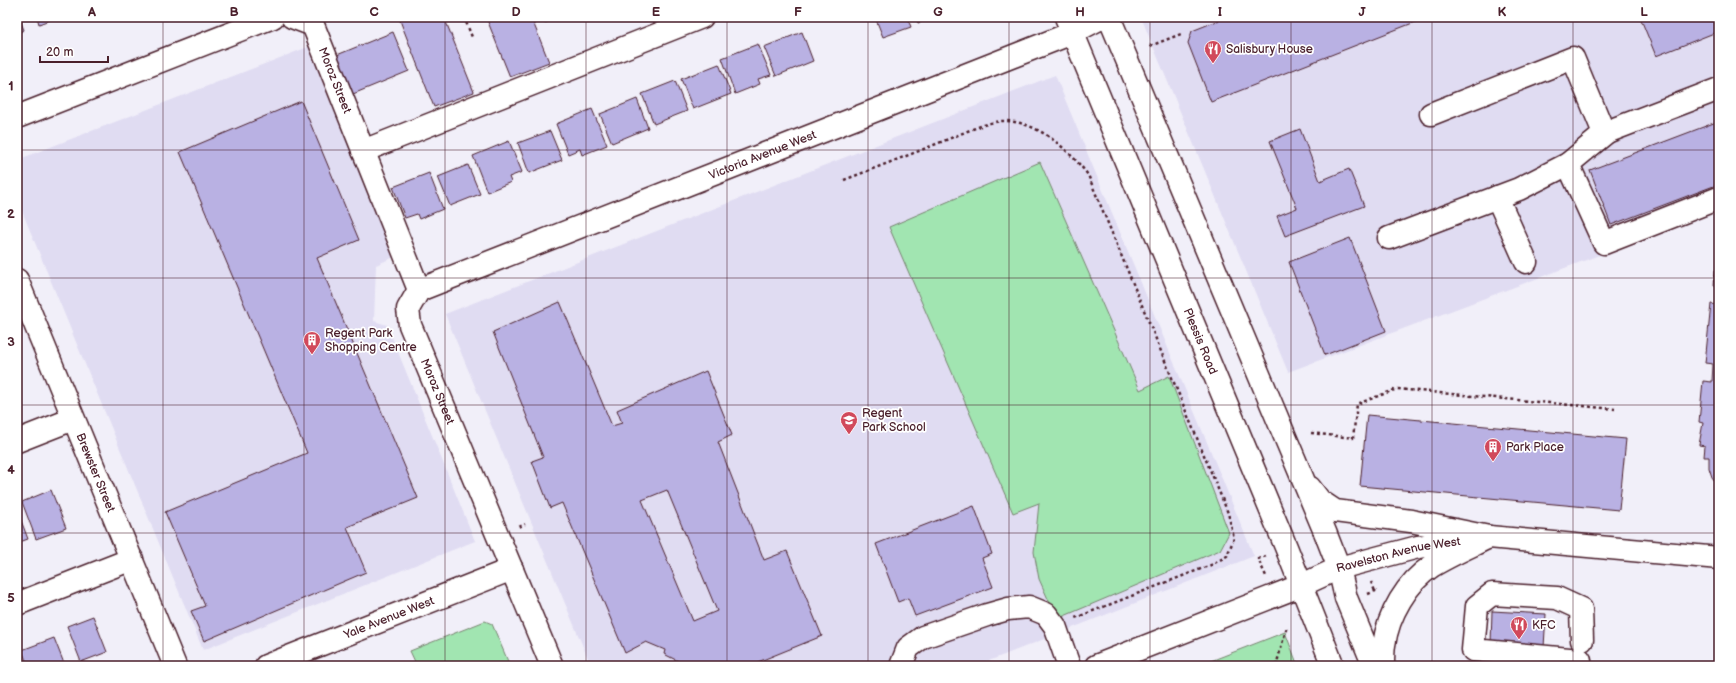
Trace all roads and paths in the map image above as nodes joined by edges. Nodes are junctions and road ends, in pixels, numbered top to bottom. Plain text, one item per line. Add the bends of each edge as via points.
1 (273, 17) edge
2 (292, 17) edge
3 (464, 17) edge
4 (702, 17) edge
5 (1103, 17) edge
6 (1109, 17) edge
7 (1069, 25) edge
8 (1181, 34) dead end
9 (472, 37) dead end
10 (1150, 46) dead end
11 (1719, 89) edge
12 (1431, 114) dead end
13 (17, 117) edge
14 (1608, 131) junction
15 (363, 150) junction
16 (1568, 164) junction
17 (844, 180) dead end
18 (1497, 197) junction
19 (1719, 198) edge
20 (1389, 238) dead end
21 (1526, 262) dead end
22 (18, 287) edge
23 (419, 290) junction
24 (1615, 409) dead end
25 (73, 419) junction
26 (1311, 433) dead end
27 (17, 441) edge
28 (1303, 479) junction
29 (1489, 537) junction
30 (1719, 558) edge
31 (132, 559) junction
32 (1258, 559) dead end
33 (1339, 568) junction
34 (512, 569) junction
35 (1266, 577) dead end
36 (1371, 582) dead end
37 (1302, 585) junction
38 (1375, 591) junction
39 (1368, 594) dead end
40 (1382, 596) dead end
41 (17, 604) edge
42 (1055, 626) junction
43 (1287, 626) dead end
44 (1581, 650) joint
45 (175, 666) edge
46 (266, 666) edge
47 (552, 666) edge
48 (901, 666) edge
49 (1069, 666) edge
50 (1096, 666) edge
51 (1276, 666) edge
52 (1333, 666) edge
53 (1374, 666) edge
54 (1383, 666) edge

1 - 13 street
2 - 15 street, Moroz Street via 312,25
3 - 9 path
4 - 15 street
5 - 7 street, Victoria Avenue West
6 - 28 street
7 - 23 street, Victoria Avenue West
7 - 37 street, Plessis Road
8 - 10 path
11 - 14 street
12 - 14 street via 1573,58 1604,133
14 - 16 street
15 - 23 street, Moroz Street
16 - 18 street via 1520,189
16 - 19 street via 1604,243
17 - 42 path via 975,129 1003,121 1019,123 1043,133 1063,147 1088,175 1228,513 1234,538 1227,556 1211,565
18 - 20 street
18 - 21 street
22 - 25 street, Brewster Street
23 - 34 street, Moroz Street via 408,309 410,325
24 - 26 path via 1397,390 1357,404 1353,438
25 - 27 street
25 - 31 street, Brewster Street
28 - 29 street via 1320,501 1335,511 1411,521
28 - 33 street
29 - 30 street, Ravelston Avenue West
29 - 33 street, Ravelston Avenue West via 1418,547
29 - 54 street via 1431,567 1402,596 1391,619 1384,644
31 - 41 street
31 - 45 street, Brewster Street
32 - 35 path
33 - 37 street, Ravelston Avenue West
33 - 53 street via 1346,598
34 - 46 street, Yale Avenue West
34 - 47 street, Moroz Street
36 - 38 path
37 - 50 street, Ravelston Avenue West
37 - 52 street, Plessis Road
38 - 39 path
38 - 40 path
42 - 48 street via 1046,614 1029,607 1008,609 923,637 908,648
42 - 49 street
43 - 51 path
44 - 44 street via 1581,609 1557,598 1492,594 1477,606 1473,650

